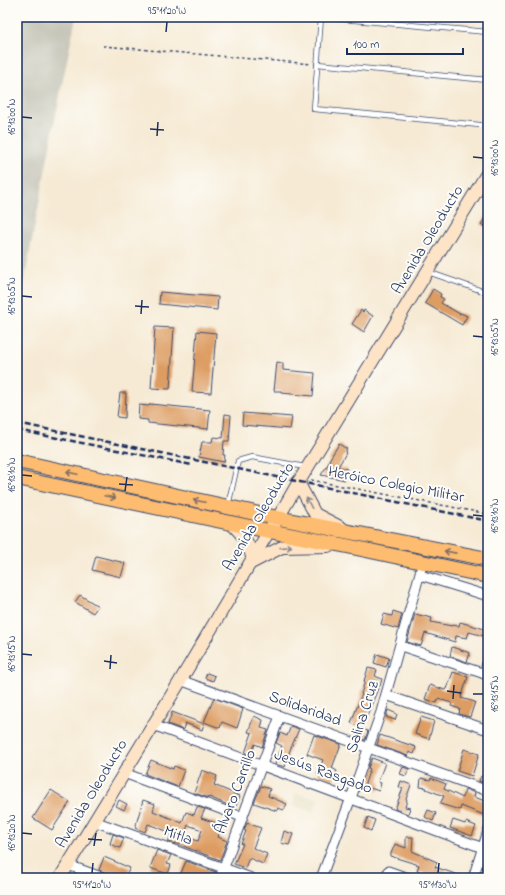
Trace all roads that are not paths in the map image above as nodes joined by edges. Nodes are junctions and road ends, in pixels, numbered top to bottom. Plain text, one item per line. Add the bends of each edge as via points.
1 (320, 17) edge
2 (488, 32) edge
3 (317, 64) junction
4 (488, 80) edge
5 (480, 125) dead end
6 (488, 172) edge
7 (427, 271) junction
8 (488, 294) edge
9 (17, 461) edge
10 (302, 476) junction
11 (17, 478) edge
12 (227, 507) junction
13 (278, 518) junction
14 (228, 523) junction
15 (269, 531) junction
16 (350, 532) junction
17 (392, 540) junction
18 (347, 546) junction
19 (388, 555) junction
20 (488, 559) edge
21 (252, 561) junction
22 (422, 568) junction
23 (488, 576) edge
24 (488, 596) edge
25 (401, 646) junction
26 (488, 660) edge
27 (486, 675) edge
28 (180, 680) junction
29 (386, 695) junction
30 (280, 716) junction
31 (153, 725) junction
32 (488, 730) edge
33 (369, 748) junction
34 (261, 766) junction
35 (124, 773) junction
36 (488, 791) edge
37 (351, 798) junction
38 (242, 818) junction
39 (94, 821) junction
40 (488, 831) edge
41 (482, 848) junction
42 (68, 864) junction
43 (223, 868) junction
44 (388, 871) dead end
45 (60, 878) edge
46 (104, 878) edge
47 (220, 878) edge
48 (251, 878) edge
49 (322, 878) edge
50 (408, 878) edge
51 (473, 878) edge

1 - 2 lane
1 - 3 lane
3 - 4 lane
3 - 5 lane via 314,110
6 - 7 main road, Avenida Oleoducto
7 - 8 lane
7 - 10 main road, Avenida Oleoducto
12 -> 9 main road
10 - 12 lane via 252,457 238,461
10 - 13 main road, Avenida Oleoducto
16 -> 10 main road via 315,514
11 -> 14 main road
12 - 13 main road
12 - 14 lane
13 - 15 main road, Avenida Oleoducto
13 - 16 main road
14 - 15 main road
14 - 21 main road via 244,536 249,544
15 - 18 main road
15 - 21 main road, Avenida Oleoducto
16 - 17 main road
17 - 19 main road
20 -> 17 main road
18 - 19 main road
21 -> 18 main road via 282,547
19 - 22 main road
21 - 28 main road, Avenida Oleoducto
22 - 23 main road
22 - 24 street
22 - 25 street, Salina Cruz
25 - 27 street
25 - 29 street, Salina Cruz
26 - 27 street
28 - 30 street, Solidaridad
28 - 31 main road, Avenida Oleoducto
29 - 32 street
29 - 33 street, Salina Cruz
30 - 33 street, Solidaridad
30 - 34 street, Álvaro Carrillo
31 - 34 street, Jesús Rasgado
31 - 35 main road, Avenida Oleoducto
33 - 36 street, Solidaridad
33 - 37 street, Salina Cruz
34 - 37 street, Jesús Rasgado
34 - 38 street, Álvaro Carrillo
35 - 38 street
35 - 39 main road, Avenida Oleoducto
37 - 41 street, Jesús Rasgado
37 - 49 street, Salina Cruz
38 - 43 street, Álvaro Carrillo
39 - 42 main road, Avenida Oleoducto
39 - 43 street, Mitla
40 - 41 street
41 - 51 street
42 - 45 main road, Avenida Oleoducto
42 - 46 street
43 - 47 street, Álvaro Carrillo
43 - 48 street, Mitla
44 - 50 street

